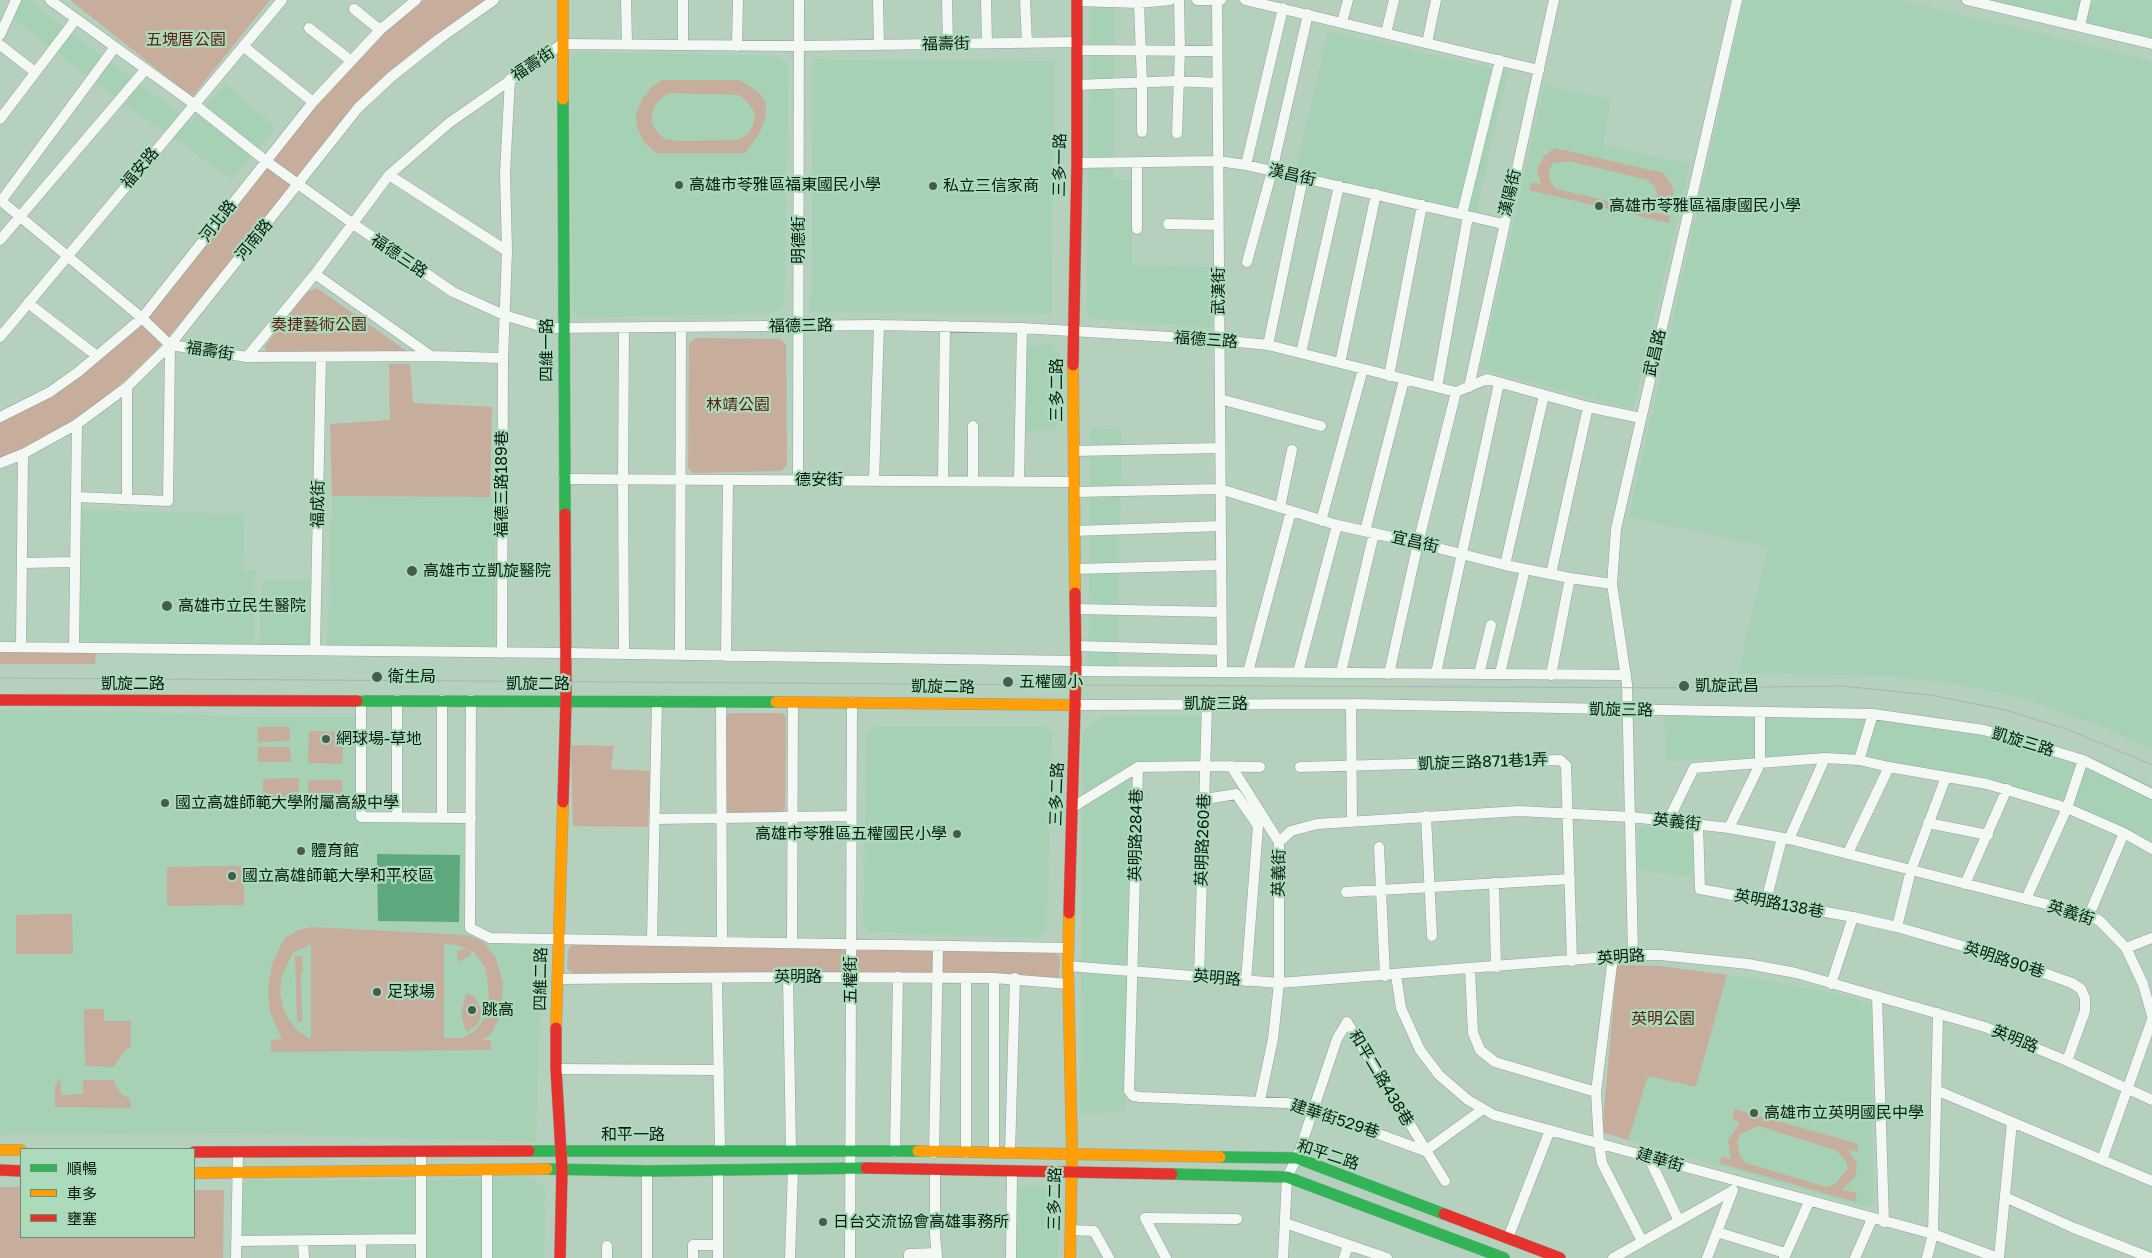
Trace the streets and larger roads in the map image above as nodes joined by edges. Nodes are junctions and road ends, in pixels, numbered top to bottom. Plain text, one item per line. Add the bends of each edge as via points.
1 (16, 0) edge
2 (50, 0) edge
3 (282, 0) edge
4 (494, 0) edge
5 (563, 0) edge
6 (626, 0) edge
7 (683, 0) edge
8 (738, 0) edge
9 (799, 0) edge
10 (878, 0) edge
11 (948, 0) edge
12 (986, 0) edge
13 (1025, 0) edge
14 (1170, 0) edge
15 (1179, 0) edge
16 (1197, 0) edge
17 (1217, 0) edge
18 (1221, 0) edge
19 (1245, 0) edge
20 (1348, 0) edge
21 (1394, 0) edge
22 (1436, 0) edge
23 (1554, 0) edge
24 (1737, 0) edge
25 (1967, 0) edge
26 (2086, 0) edge
27 (1077, 1) edge
28 (409, 2) edge
29 (1139, 2) junction
30 (1271, 2) edge
31 (1283, 8) junction
32 (354, 9) dead end
33 (1308, 14) junction
34 (76, 19) junction
35 (1342, 22) junction
36 (2080, 26) junction
37 (308, 28) dead end
38 (380, 30) junction
39 (1386, 33) junction
40 (0, 35) edge
41 (987, 43) junction
42 (1027, 43) junction
43 (1427, 43) junction
44 (562, 44) junction
45 (628, 44) junction
46 (948, 44) junction
47 (2152, 44) edge
48 (0, 45) edge
49 (683, 45) junction
50 (878, 45) junction
51 (115, 46) junction
52 (243, 46) junction
53 (738, 46) junction
54 (798, 46) junction
55 (1077, 46) junction
56 (1180, 50) junction
57 (1140, 51) junction
58 (1217, 51) junction
59 (350, 60) junction
60 (1500, 60) junction
61 (145, 70) junction
62 (1539, 70) junction
63 (35, 72) junction
64 (510, 79) junction
65 (1178, 82) junction
66 (1217, 83) junction
67 (1142, 84) junction
68 (1077, 85) junction
69 (313, 102) junction
70 (194, 104) junction
71 (0, 119) edge
72 (1142, 132) dead end
73 (1177, 133) dead end
74 (266, 160) junction
75 (1218, 161) junction
76 (1137, 162) junction
77 (1077, 163) junction
78 (1246, 165) junction
79 (1272, 171) junction
80 (389, 175) junction
81 (1303, 178) junction
82 (299, 184) junction
83 (1339, 186) junction
84 (1376, 194) junction
85 (0, 200) edge
86 (1422, 205) junction
87 (1465, 215) junction
88 (21, 217) junction
89 (352, 223) junction
90 (1168, 224) dead end
91 (1503, 224) junction
92 (1218, 225) junction
93 (1137, 229) dead end
94 (0, 240) edge
95 (507, 251) junction
96 (67, 255) junction
97 (1247, 262) dead end
98 (315, 274) junction
99 (28, 303) junction
100 (504, 315) junction
101 (142, 318) junction
102 (879, 325) junction
103 (799, 326) junction
104 (945, 326) junction
105 (681, 327) junction
106 (563, 328) junction
107 (624, 328) junction
108 (1022, 328) junction
109 (1072, 331) junction
110 (0, 337) edge
111 (1219, 340) junction
112 (170, 345) junction
113 (1268, 345) junction
114 (1301, 353) junction
115 (97, 356) junction
116 (431, 356) junction
117 (247, 357) junction
118 (321, 357) junction
119 (503, 358) junction
120 (1340, 363) junction
121 (1363, 369) junction
122 (1389, 376) junction
123 (1404, 380) junction
124 (1499, 383) junction
125 (127, 387) junction
126 (1437, 387) junction
127 (1469, 387) junction
128 (1456, 392) junction
129 (1544, 395) junction
130 (1220, 399) junction
131 (1588, 407) junction
132 (0, 417) edge
133 (1640, 418) junction
134 (77, 424) junction
135 (973, 426) dead end
136 (1321, 426) dead end
137 (1220, 448) junction
138 (1292, 450) dead end
139 (1074, 451) junction
140 (23, 454) junction
141 (0, 463) edge
142 (564, 479) junction
143 (622, 480) junction
144 (798, 480) junction
145 (874, 480) junction
146 (943, 480) junction
147 (973, 480) junction
148 (1019, 480) junction
149 (680, 481) junction
150 (728, 481) junction
151 (1074, 487) junction
152 (1220, 489) junction
153 (77, 497) junction
154 (127, 499) junction
155 (1280, 507) junction
156 (1291, 511) junction
157 (1321, 521) junction
158 (1221, 526) junction
159 (1337, 526) junction
160 (1074, 531) junction
161 (1369, 532) junction
162 (1418, 543) junction
163 (1462, 553) junction
164 (75, 562) junction
165 (22, 563) junction
166 (1221, 565) junction
167 (1505, 565) junction
168 (1074, 569) junction
169 (1525, 569) junction
170 (1551, 574) junction
171 (1570, 578) junction
172 (1612, 584) junction
173 (1075, 609) junction
174 (1221, 612) junction
175 (1491, 625) dead end
176 (1075, 646) junction
177 (0, 647) edge
178 (21, 647) junction
179 (74, 647) junction
180 (315, 650) junction
181 (1222, 650) junction
182 (502, 652) junction
183 (566, 653) junction
184 (624, 654) junction
185 (680, 655) junction
186 (726, 656) junction
187 (1076, 666) junction
188 (1222, 671) junction
189 (1248, 672) junction
190 (1298, 672) junction
191 (1340, 672) junction
192 (1436, 673) junction
193 (1500, 673) junction
194 (1390, 674) junction
195 (1479, 674) junction
196 (1551, 675) junction
197 (1626, 676) junction
198 (0, 700) edge
199 (361, 700) junction
200 (398, 700) junction
201 (442, 700) junction
202 (470, 700) junction
203 (566, 700) junction
204 (657, 702) junction
205 (721, 702) junction
206 (793, 702) junction
207 (852, 702) junction
208 (1076, 704) junction
209 (1207, 704) junction
210 (1351, 704) junction
211 (1628, 710) junction
212 (1760, 712) junction
213 (1872, 714) junction
214 (1826, 758) junction
215 (1859, 760) junction
216 (2083, 760) junction
217 (1760, 764) junction
218 (1205, 766) junction
219 (1231, 766) junction
220 (1351, 766) junction
221 (1260, 767) dead end
222 (1300, 767) dead end
223 (1888, 767) junction
224 (1138, 768) junction
225 (1946, 777) junction
226 (2007, 790) junction
227 (2152, 794) edge
228 (1204, 798) junction
229 (1073, 807) junction
230 (2068, 808) junction
231 (1567, 813) junction
232 (852, 816) junction
233 (1426, 816) junction
234 (397, 817) junction
235 (792, 817) junction
236 (1631, 817) junction
237 (442, 818) junction
238 (470, 818) junction
239 (655, 819) junction
240 (722, 819) junction
241 (1352, 821) junction
242 (1668, 821) junction
243 (1928, 823) junction
244 (1698, 824) junction
245 (1729, 828) junction
246 (2124, 833) junction
247 (1988, 835) junction
248 (1785, 839) junction
249 (1279, 842) junction
250 (1379, 847) dead end
251 (2152, 849) edge
252 (1848, 853) junction
253 (1911, 870) junction
254 (1570, 879) junction
255 (1494, 883) junction
256 (1965, 884) junction
257 (1429, 887) junction
258 (1381, 890) junction
259 (1346, 892) dead end
260 (2026, 899) junction
261 (1766, 901) junction
262 (2089, 915) junction
263 (1853, 917) junction
264 (1897, 927) junction
265 (1432, 936) dead end
266 (558, 938) junction
267 (2152, 938) edge
268 (652, 940) junction
269 (722, 942) junction
270 (792, 943) junction
271 (851, 944) junction
272 (938, 946) junction
273 (1068, 948) junction
274 (2126, 948) junction
275 (1634, 955) junction
276 (1613, 957) junction
277 (1572, 961) junction
278 (1068, 966) junction
279 (1496, 967) junction
280 (1470, 969) junction
281 (1133, 970) junction
282 (1396, 975) junction
283 (1385, 976) junction
284 (788, 977) junction
285 (851, 977) junction
286 (898, 977) junction
287 (1199, 977) junction
288 (717, 978) junction
289 (937, 978) junction
290 (966, 978) junction
291 (994, 978) junction
292 (1016, 978) junction
293 (557, 979) junction
294 (1246, 981) junction
295 (1279, 983) junction
296 (1069, 984) junction
297 (1831, 984) junction
298 (1878, 996) junction
299 (1938, 1013) junction
300 (2152, 1018) edge
301 (2067, 1061) junction
302 (556, 1069) junction
303 (719, 1070) junction
304 (2128, 1089) junction
305 (1936, 1090) junction
306 (1596, 1092) junction
307 (1141, 1097) joint
308 (1260, 1100) junction
309 (2152, 1100) edge
310 (1483, 1109) junction
311 (1313, 1110) junction
312 (2012, 1122) junction
313 (1550, 1130) junction
314 (1599, 1144) junction
315 (0, 1150) edge
316 (20, 1150) edge
317 (720, 1150) junction
318 (791, 1150) junction
319 (851, 1150) junction
320 (562, 1151) junction
321 (1425, 1151) junction
322 (195, 1152) edge
323 (238, 1152) junction
324 (421, 1152) junction
325 (895, 1152) junction
326 (934, 1153) junction
327 (966, 1153) junction
328 (994, 1153) junction
329 (1010, 1153) junction
330 (1072, 1153) junction
331 (1648, 1156) junction
332 (1297, 1158) junction
333 (2102, 1160) junction
334 (851, 1168) junction
335 (562, 1169) junction
336 (792, 1169) junction
337 (0, 1170) edge
338 (421, 1170) junction
339 (718, 1170) junction
340 (935, 1170) junction
341 (20, 1171) edge
342 (487, 1171) junction
343 (647, 1171) junction
344 (1012, 1171) junction
345 (1071, 1171) junction
346 (195, 1173) edge
347 (238, 1174) junction
348 (1287, 1177) junction
349 (1445, 1181) dead end
350 (2152, 1181) edge
351 (1741, 1183) junction
352 (1730, 1192) junction
353 (2005, 1197) junction
354 (1809, 1202) junction
355 (1237, 1219) dead end
356 (1872, 1219) junction
357 (1679, 1221) junction
358 (1884, 1222) junction
359 (1285, 1223) junction
360 (1070, 1230) junction
361 (1717, 1232) junction
362 (1933, 1234) junction
363 (1508, 1238) junction
364 (421, 1239) junction
365 (236, 1241) junction
366 (361, 1241) junction
367 (303, 1242) junction
368 (1642, 1242) junction
369 (718, 1245) junction
370 (1348, 1245) junction
371 (607, 1246) dead end
372 (1481, 1254) edge
373 (936, 1255) edge
374 (1784, 1256) edge
375 (236, 1258) edge
376 (304, 1258) edge
377 (361, 1258) edge
378 (421, 1258) edge
379 (487, 1258) edge
380 (560, 1258) edge
381 (607, 1258) edge
382 (647, 1258) edge
383 (693, 1258) edge
384 (718, 1258) edge
385 (790, 1258) edge
386 (850, 1258) edge
387 (909, 1258) edge
388 (1011, 1258) edge
389 (1070, 1258) edge
390 (1109, 1258) edge
391 (1166, 1258) edge
392 (1283, 1258) edge
393 (1344, 1258) edge
394 (1387, 1258) edge
395 (1504, 1258) edge
396 (1560, 1258) edge
397 (1613, 1258) edge
398 (1707, 1258) edge
399 (1855, 1258) edge
400 (1927, 1258) edge
401 (1999, 1258) edge
402 (2151, 1258) edge

1 - 40 street
2 - 34 street, 福德三路
3 - 52 street, 福安路
4 - 82 street, 河南路 via 391,77 358,108
5 - 44 street, 四維一路
6 - 45 street
7 - 49 street
8 - 53 street
9 - 54 street, 明德街
10 - 50 street
11 - 46 street
12 - 41 street
13 - 42 street
14 - 29 street
15 - 56 street
16 - 17 street
17 - 18 street
17 - 58 street, 武漢街
19 - 30 street
20 - 35 street
21 - 39 street
22 - 43 street
23 - 62 street, 漢陽街
24 - 133 street, 武昌路
25 - 36 street
26 - 36 street
27 - 29 street
27 - 55 street, 三多一路
28 - 38 street, 河北路
29 - 57 street
30 - 31 street
31 - 33 street
31 - 78 street
32 - 38 street
33 - 35 street
33 - 79 street
34 - 51 street, 福德三路
34 - 63 street
35 - 39 street
36 - 47 street
37 - 59 street
38 - 59 street, 河北路
39 - 43 street
41 - 42 street, 福壽街
41 - 46 street, 福壽街
42 - 55 street, 福壽街
43 - 60 street
44 - 45 street, 福壽街
44 - 64 street, 福壽街
44 - 106 street, 四維一路
45 - 49 street, 福壽街
46 - 50 street, 福壽街
48 - 63 street
49 - 53 street, 福壽街
50 - 54 street, 福壽街
51 - 61 street, 福德三路
51 - 85 street
52 - 69 street
52 - 70 street, 福安路
53 - 54 street, 福壽街
54 - 103 street, 明德街
55 - 57 street, 福壽街
55 - 68 street, 三多一路
56 - 57 street, 福壽街
56 - 58 street, 福壽街
56 - 65 street
57 - 67 street
58 - 66 street, 武漢街
59 - 69 street, 河北路
60 - 62 street
60 - 87 street
61 - 70 street, 福德三路
61 - 88 street
62 - 91 street, 漢陽街
63 - 71 street
64 - 80 street, 福壽街 via 448,123
64 - 95 street, 福德三路189巷 via 505,173
65 - 66 street
65 - 67 street
65 - 73 street
66 - 75 street, 武漢街
67 - 68 street
67 - 72 street
68 - 77 street, 三多一路
69 - 74 street, 河北路
70 - 74 street, 福德三路
70 - 96 street, 福安路
74 - 82 street, 福德三路
74 - 101 street, 河北路
75 - 76 street, 漢昌街
75 - 78 street, 漢昌街
75 - 92 street, 武漢街
76 - 77 street, 漢昌街
76 - 93 street
77 - 109 street, 三多一路
78 - 79 street, 漢昌街
79 - 81 street, 漢昌街
79 - 97 street
80 - 89 street, 福壽街
80 - 95 street
81 - 83 street, 漢昌街
81 - 113 street
82 - 89 street, 福德三路
82 - 112 street, 河南路
83 - 84 street, 漢昌街
83 - 114 street
84 - 86 street, 漢昌街
84 - 120 street
85 - 88 street
86 - 87 street, 漢昌街
86 - 122 street
87 - 91 street, 漢昌街
87 - 126 street
88 - 94 street
88 - 96 street
89 - 98 street, 福壽街
89 - 100 street, 福德三路 via 453,292
90 - 92 street
91 - 127 street, 漢陽街
92 - 111 street, 武漢街
95 - 100 street, 福德三路189巷
96 - 99 street, 福安路
96 - 101 street
98 - 116 street
98 - 117 street, 福壽街
99 - 110 street, 福安路
99 - 115 street
100 - 106 street, 福德三路 via 547,328
100 - 119 street, 福德三路189巷
101 - 112 street
101 - 115 street, 河北路
102 - 103 street, 福德三路
102 - 104 street, 福德三路
102 - 145 street
103 - 105 street, 福德三路
103 - 144 street, 明德街
104 - 108 street, 福德三路
104 - 146 street
105 - 107 street, 福德三路
105 - 149 street
106 - 107 street, 福德三路
106 - 142 street, 四維一路
107 - 143 street
108 - 109 street, 福德三路
108 - 148 street
109 - 111 street, 福德三路
109 - 139 street, 三多二路
111 - 113 street, 福德三路
111 - 130 street, 武漢街
112 - 117 street, 福壽街
112 - 125 street, 河南路
112 - 154 street via 168,501
113 - 114 street, 福德三路
114 - 120 street, 福德三路
115 - 132 street, 河北路 via 50,392
116 - 118 street
116 - 119 street
117 - 118 street
118 - 180 street, 福成街
119 - 182 street, 福德三路189巷
120 - 121 street, 福德三路
121 - 122 street, 福德三路
121 - 157 street
122 - 123 street, 福德三路
123 - 126 street, 福德三路
123 - 161 street
124 - 127 street via 1487,380
124 - 129 street
124 - 163 street
125 - 134 street, 河南路
125 - 154 street
126 - 128 street, 福德三路
127 - 128 street
128 - 162 street
129 - 131 street
129 - 167 street
130 - 136 street
130 - 137 street, 武漢街
131 - 133 street
131 - 170 street
133 - 172 street, 武昌路 via 1619,511
134 - 140 street, 河南路
134 - 153 street
135 - 147 street
137 - 139 street
137 - 152 street, 武漢街
138 - 155 street
139 - 151 street, 三多二路
140 - 141 street, 河南路
140 - 165 street
142 - 143 street, 德安街
142 - 183 street, 四維一路
143 - 149 street, 德安街
143 - 184 street
144 - 145 street, 德安街
144 - 150 street, 德安街
145 - 146 street, 德安街
146 - 147 street, 德安街
147 - 148 street, 德安街
148 - 151 street, 德安街
149 - 150 street, 德安街
149 - 185 street
150 - 186 street
151 - 152 street, 德安街
151 - 160 street, 三多二路
152 - 155 street, 宜昌街
152 - 158 street, 武漢街
153 - 154 street
153 - 164 street
155 - 156 street, 宜昌街
156 - 157 street, 宜昌街
156 - 189 street
157 - 159 street, 宜昌街
158 - 160 street
158 - 166 street, 武漢街
159 - 161 street, 宜昌街
159 - 190 street
160 - 168 street, 三多二路
161 - 162 street, 宜昌街
161 - 191 street
162 - 163 street, 宜昌街
162 - 194 street
163 - 167 street, 宜昌街
163 - 192 street
164 - 165 street
164 - 179 street
165 - 178 street
166 - 168 street
166 - 174 street, 武漢街
167 - 169 street, 宜昌街
168 - 173 street, 三多二路
169 - 170 street, 宜昌街
169 - 193 street
170 - 171 street, 宜昌街
171 - 172 street, 宜昌街
171 - 196 street
172 - 197 street, 武昌路
173 - 174 street
173 - 176 street, 三多二路
174 - 181 street, 武漢街
175 - 195 street
176 - 181 street
176 - 187 street, 三多二路
177 - 178 street, 凱旋二路
178 - 179 street, 凱旋二路
179 - 180 street, 凱旋二路
180 - 182 street, 凱旋二路
181 - 188 street, 武漢街
182 - 183 street, 凱旋二路
183 - 184 street, 凱旋二路
183 - 203 street, 四維一路
184 - 185 street, 凱旋二路
185 - 186 street, 凱旋二路
186 - 187 street, 凱旋二路
187 - 188 street, 凱旋三路
187 - 208 street, 三多二路
188 - 189 street, 凱旋三路
189 - 190 street, 凱旋三路
190 - 191 street, 凱旋三路
191 - 194 street, 凱旋三路
192 - 194 street, 凱旋三路
192 - 195 street, 凱旋三路
193 - 195 street, 凱旋三路
193 - 196 street, 凱旋三路
196 - 197 street, 凱旋三路
197 - 211 street, 武昌路
198 - 199 street, 凱旋二路
199 - 200 street, 凱旋二路
199 - 234 street via 361,817
200 - 201 street, 凱旋二路
200 - 234 street
201 - 202 street, 凱旋二路
201 - 237 street
202 - 203 street, 凱旋二路
202 - 238 street
203 - 204 street, 凱旋二路
203 - 266 street, 四維二路
204 - 205 street, 凱旋二路
204 - 239 street
205 - 206 street, 凱旋二路
205 - 240 street
206 - 207 street, 凱旋二路
206 - 235 street
207 - 208 street, 凱旋二路
207 - 232 street, 五權街
208 - 209 street, 凱旋三路
208 - 229 street, 三多二路
209 - 210 street, 凱旋三路
209 - 218 street, 英明路260巷
210 - 211 street, 凱旋三路
210 - 220 street
211 - 212 street, 凱旋三路
211 - 236 street, 武昌路
212 - 213 street, 凱旋三路
212 - 217 street
213 - 215 street
213 - 216 street, 凱旋三路 via 1984,730
214 - 215 street
214 - 217 street
214 - 248 street
215 - 223 street
216 - 227 street, 凱旋三路
216 - 230 street
217 - 242 street via 1694,768
217 - 245 street
218 - 219 street, 英明路284巷
218 - 224 street, 英明路284巷
218 - 228 street, 英明路260巷
219 - 221 street, 英明路284巷
219 - 249 street
220 - 222 street, 凱旋三路871巷1弄
220 - 231 street, 凱旋三路871巷1弄 via 1560,760 1566,765
220 - 241 street
223 - 225 street
223 - 252 street
224 - 229 street
224 - 281 street, 英明路284巷
225 - 226 street
225 - 243 street
226 - 230 street
226 - 247 street
228 - 287 street, 英明路260巷
228 - 294 street via 1236,794 1258,826
229 - 273 street, 三多二路
230 - 246 street
230 - 260 street
231 - 233 street, 英義街 via 1519,811
231 - 236 street, 英義街
231 - 254 street, 凱旋三路871巷1弄
232 - 235 street
232 - 271 street, 五權街
233 - 241 street, 英義街
233 - 257 street
234 - 237 street
235 - 240 street
235 - 270 street
236 - 242 street, 英義街
236 - 275 street, 武昌路
237 - 238 street
238 - 266 street, 英明路 via 470,928 490,938
239 - 240 street
239 - 268 street
240 - 269 street
241 - 249 street, 英義街 via 1299,828
242 - 244 street, 英義街
243 - 247 street
243 - 253 street
244 - 245 street, 英義街
244 - 261 street, 英明路138巷 via 1700,889
245 - 248 street, 英義街
246 - 251 street
246 - 262 street
247 - 256 street
248 - 252 street, 英義街
248 - 261 street
249 - 295 street, 英義街
250 - 258 street
252 - 253 street, 英義街
253 - 256 street, 英義街
253 - 264 street
254 - 255 street
254 - 277 street, 凱旋三路871巷1弄
255 - 257 street
255 - 279 street
256 - 260 street, 英義街
257 - 258 street
257 - 265 street
258 - 259 street
258 - 283 street
260 - 262 street, 英義街
261 - 263 street, 英明路138巷
262 - 274 street, 英義街 via 2100,921
263 - 264 street, 英明路90巷
263 - 297 street
264 - 301 street, 英明路90巷 via 2019,964 2081,989 2085,1011
266 - 268 street, 英明路
266 - 293 street, 四維二路
267 - 274 street
268 - 269 street, 英明路
269 - 270 street, 英明路
270 - 271 street, 英明路
271 - 272 street, 英明路
271 - 285 street, 五權街
272 - 273 street, 英明路
272 - 289 street
273 - 278 street, 三多二路
274 - 300 street, 英義街 via 2143,984
275 - 276 street, 英明路
275 - 297 street, 英明路 via 1748,964
276 - 277 street, 英明路
276 - 306 street
277 - 279 street, 英明路
278 - 281 street, 英明路
278 - 296 street, 三多二路
279 - 280 street, 英明路
280 - 282 street, 英明路
280 - 306 street via 1473,1033 1480,1050 1495,1062
281 - 287 street, 英明路
281 - 307 street, 英明路284巷 via 1129,1091 1133,1096
282 - 283 street, 英明路
282 - 310 street, 建華街 via 1401,1008 1420,1050 1439,1075
283 - 295 street, 英明路
284 - 285 street, 英明路
284 - 288 street, 英明路
284 - 318 street
285 - 286 street, 英明路
285 - 319 street, 五權街
286 - 289 street, 英明路
286 - 325 street
287 - 294 street, 英明路
288 - 293 street, 英明路
288 - 303 street
289 - 290 street, 英明路
289 - 326 street
290 - 291 street, 英明路
290 - 327 street
291 - 292 street, 英明路
291 - 328 street
292 - 296 street, 英明路
292 - 329 street
293 - 302 street, 四維二路
294 - 295 street, 英明路
295 - 308 street, 英義街 via 1273,1039
296 - 330 street, 三多二路
297 - 298 street, 英明路
298 - 299 street, 英明路
298 - 358 street
299 - 301 street, 英明路 via 1986,1027
299 - 305 street
300 - 304 street, 英義街
301 - 304 street, 英明路
302 - 303 street
302 - 320 street, 四維二路
303 - 317 street
304 - 309 street, 英明路
304 - 333 street, 英義街
305 - 312 street
305 - 362 street
306 - 314 street
307 - 308 street, 建華街529巷
308 - 311 street, 建華街529巷
310 - 313 street, 建華街
310 - 321 street
311 - 321 street, 建華街529巷
311 - 321 street, 和平二路438巷 via 1337,1039 1347,1022
311 - 332 street, 和平二路438巷
312 - 333 street
312 - 353 street
313 - 314 street, 建華街
313 - 363 street
314 - 331 street, 建華街
314 - 368 street via 1602,1163
315 - 316 street
317 - 318 street, 和平一路
317 - 320 street, 和平一路
318 - 319 street, 和平一路
319 - 325 street, 和平一路
319 - 334 street, 五權街
320 - 324 street, 和平一路
320 - 335 street, 四維二路
321 - 349 street, 和平二路438巷
322 - 323 street, 和平一路
323 - 324 street, 和平一路
323 - 347 street
324 - 338 street
325 - 326 street, 和平一路
326 - 327 street, 和平一路
327 - 328 street, 和平一路
328 - 329 street, 和平一路
329 - 330 street, 和平一路
330 - 332 street, 和平二路
330 - 345 street, 三多二路
331 - 351 street, 建華街
331 - 357 street
332 - 348 street, 和平二路438巷
332 - 363 street, 和平二路
333 - 350 street
334 - 336 street
334 - 340 street
334 - 386 street, 五權街
335 - 342 street
335 - 343 street
335 - 380 street, 四維二路
336 - 339 street
336 - 385 street
337 - 341 street
338 - 342 street
338 - 347 street
338 - 364 street
339 - 343 street
339 - 369 street
340 - 344 street
340 - 373 street
342 - 379 street
343 - 382 street
344 - 345 street
344 - 388 street
345 - 348 street, 和平二路
345 - 360 street, 三多二路
346 - 347 street
347 - 365 street
348 - 359 street
348 - 372 street, 和平二路
351 - 352 street
351 - 354 street, 建華街
352 - 357 street
352 - 361 street
353 - 401 street
353 - 402 street
354 - 356 street, 建華街
354 - 374 street
355 - 391 street via 1145,1218
356 - 358 street, 建華街
356 - 399 street
357 - 368 street
358 - 362 street, 建華街
359 - 370 street
359 - 392 street
360 - 389 street, 三多二路
360 - 390 street via 1094,1231
361 - 374 street
361 - 398 street
362 - 400 street
362 - 401 street, 建華街
363 - 396 street, 和平二路
364 - 366 street
364 - 378 street
365 - 367 street
365 - 375 street
366 - 367 street
366 - 377 street
367 - 376 street
368 - 397 street
369 - 383 street via 693,1245
369 - 384 street
370 - 393 street
370 - 394 street
371 - 381 street
372 - 395 street, 和平二路
373 - 387 street via 909,1254

